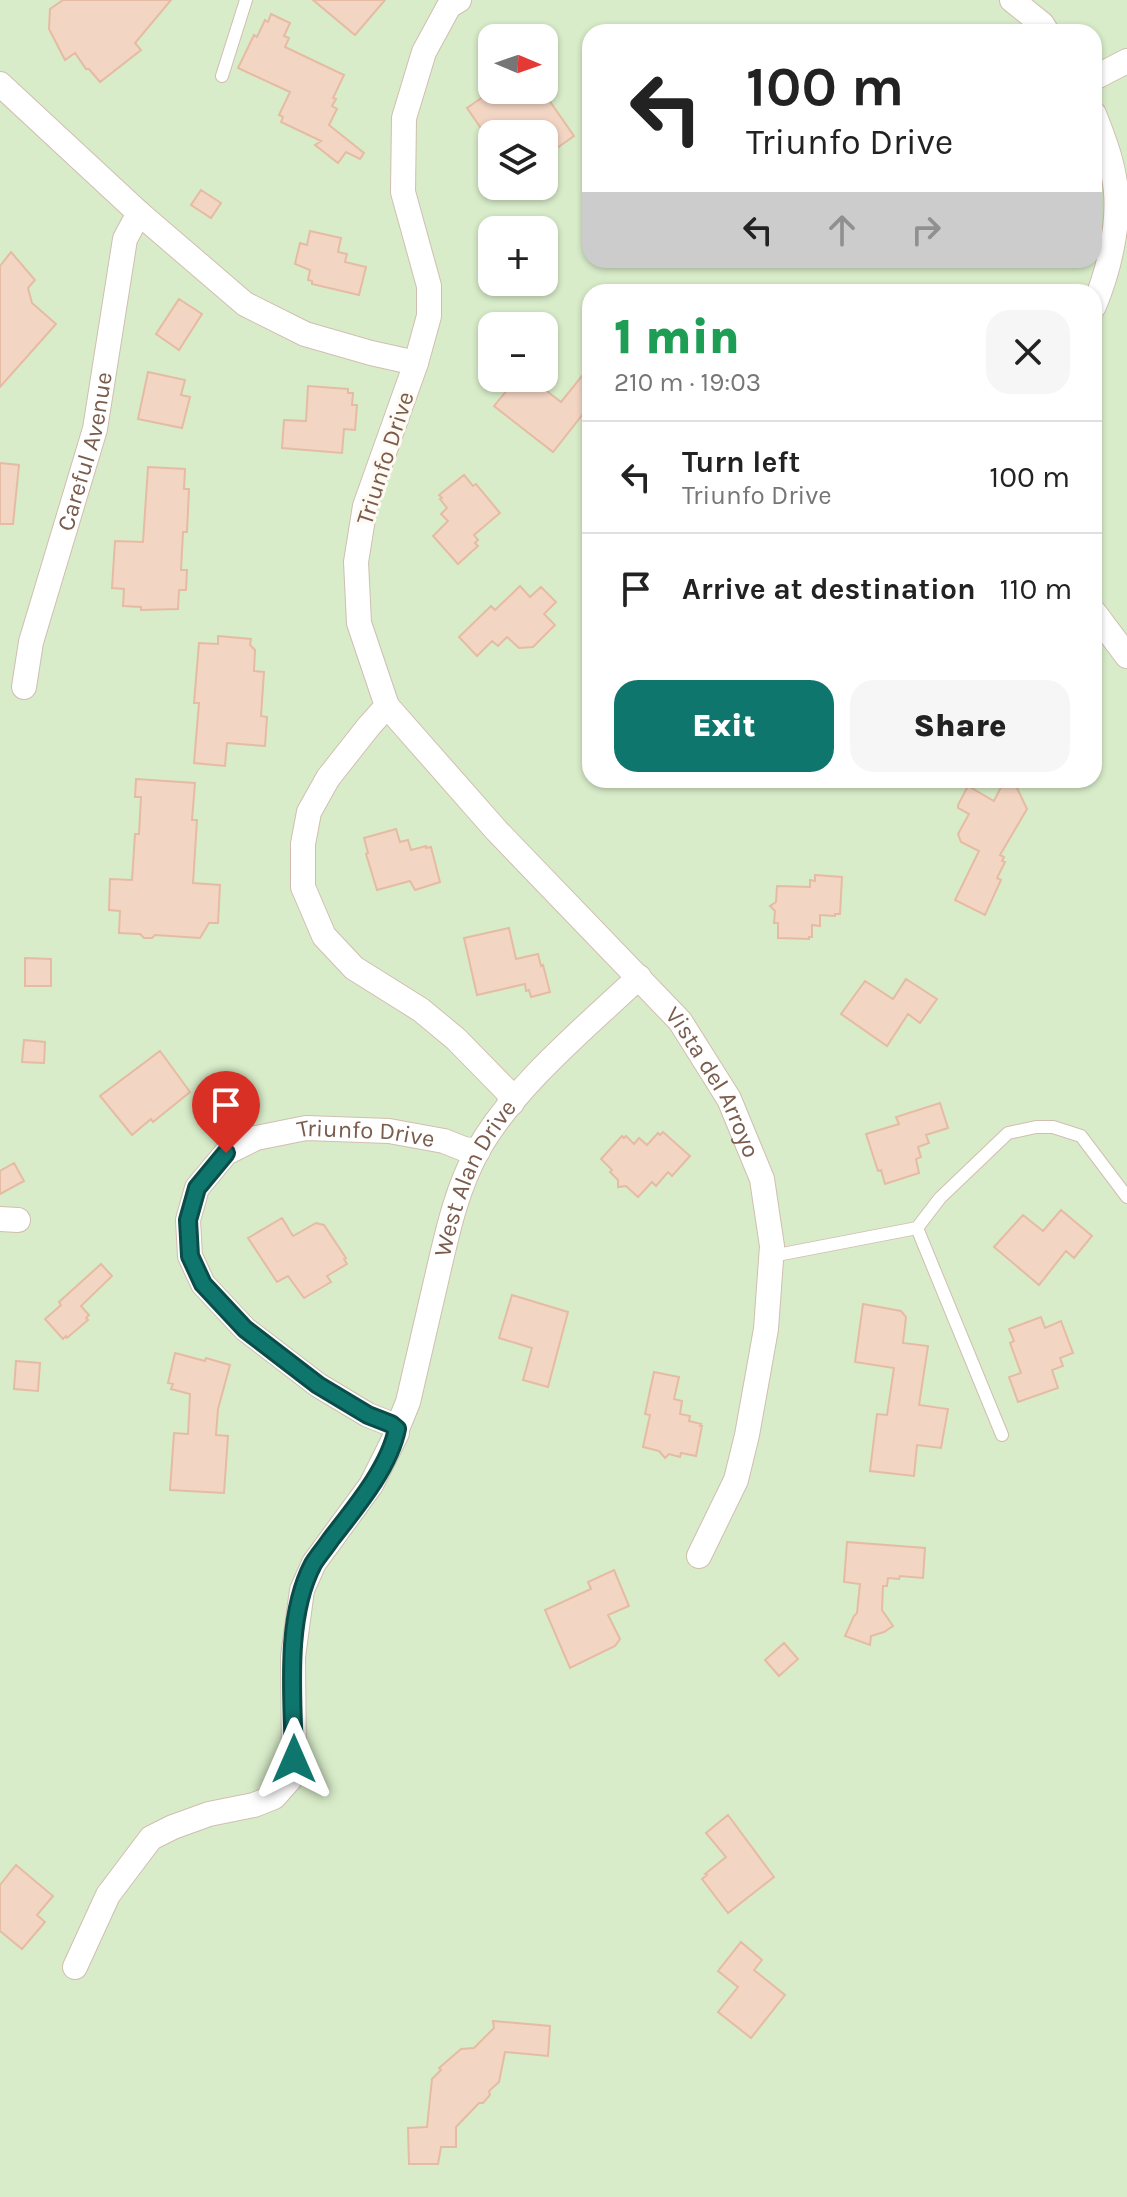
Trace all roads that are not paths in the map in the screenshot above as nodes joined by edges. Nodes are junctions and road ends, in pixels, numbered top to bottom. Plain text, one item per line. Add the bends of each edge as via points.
1 (246, 0) edge
2 (1012, 0) edge
3 (450, 2) edge
4 (1042, 24) edge
5 (1127, 61) edge
6 (1102, 74) edge
7 (222, 76) dead end
8 (0, 84) edge
9 (1102, 133) edge
10 (139, 213) junction
11 (1101, 284) edge
12 (416, 363) junction
13 (1102, 623) edge
14 (1127, 656) edge
15 (24, 687) dead end
16 (387, 706) junction
17 (639, 977) junction
18 (512, 1103) junction
19 (478, 1151) junction
20 (1127, 1197) edge
21 (917, 1228) junction
22 (772, 1256) junction
23 (397, 1429) junction
24 (1002, 1435) dead end
25 (699, 1556) dead end
26 (75, 1967) dead end

1 - 7 lane
2 - 4 street
3 - 12 street, Triunfo Drive via 424,52 404,118 403,192 429,286 429,316
5 - 6 street
8 - 10 street
9 - 11 street via 1116,192 1113,248
10 - 12 street via 245,304 305,334
10 - 15 street, Careful Avenue via 125,239 95,429 31,642
12 - 16 street, Triunfo Drive via 365,506 356,562 359,623
13 - 14 street
16 - 17 street, Vista del Arroyo via 497,831
16 - 18 street via 328,778 309,812 303,887 324,936 354,968 456,1039 507,1091
17 - 18 street, West Alan Drive
17 - 22 street, Vista del Arroyo via 680,1021 729,1099 762,1179
18 - 19 street, West Alan Drive
19 - 23 street, West Alan Drive via 449,1225
19 - 23 street, Triunfo Drive via 389,1131 306,1128 256,1138 226,1153 197,1188 188,1220 190,1256 203,1284 245,1329 318,1385
20 - 21 lane via 1081,1136 1036,1127 1008,1133 940,1198
21 - 22 lane
21 - 24 lane
22 - 25 street, Vista del Arroyo via 766,1329 747,1435 736,1480
23 - 26 street via 371,1485 314,1563 302,1590 293,1657 290,1779 274,1797 209,1814 151,1838 108,1895

